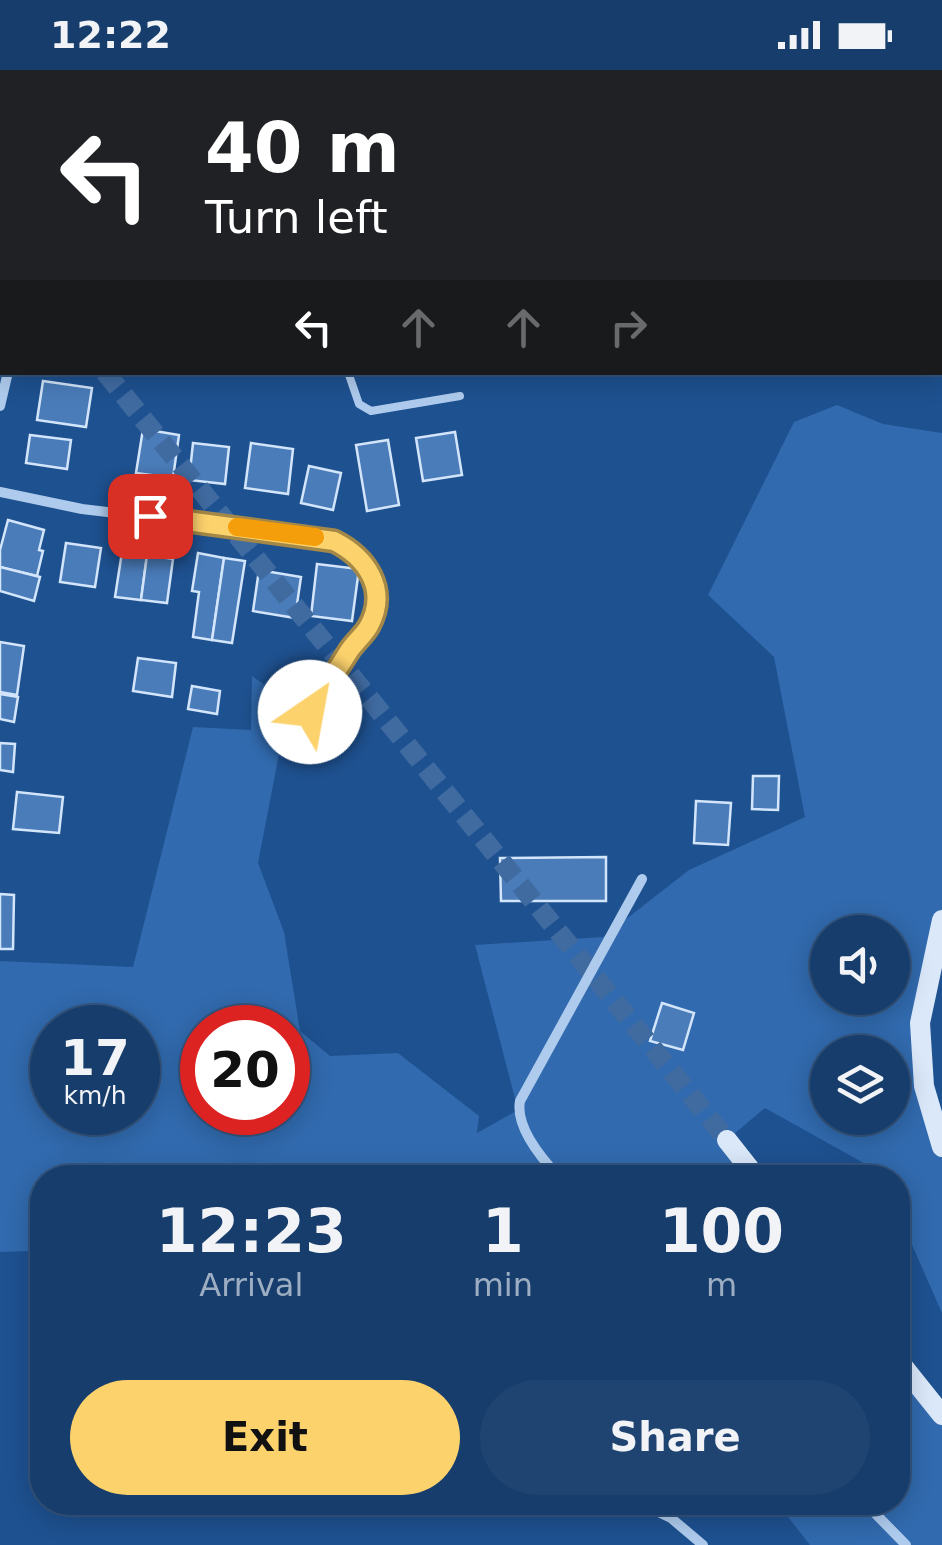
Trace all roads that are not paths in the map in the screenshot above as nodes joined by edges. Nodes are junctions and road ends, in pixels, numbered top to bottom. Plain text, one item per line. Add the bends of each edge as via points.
1 (7, 375) edge
2 (349, 375) edge
3 (460, 396) dead end
4 (0, 406) edge
5 (0, 492) edge
6 (309, 536) joint
7 (310, 712) dead end
8 (642, 880) dead end
9 (942, 920) edge
10 (727, 1140) tunnel mouth
11 (942, 1147) edge
12 (548, 1165) edge
13 (746, 1165) edge
14 (910, 1375) edge
15 (942, 1414) edge
16 (665, 1515) edge
17 (877, 1515) edge
18 (703, 1545) edge
19 (906, 1545) edge

1 - 4 street
2 - 3 lane via 359,404 371,411
5 - 6 street via 82,509
6 - 7 lane via 357,555 371,570 375,590 369,627
8 - 12 street via 520,1101 525,1128
9 - 11 street via 920,1023 924,1086
10 - 13 street
14 - 15 street
16 - 18 street
17 - 19 street

